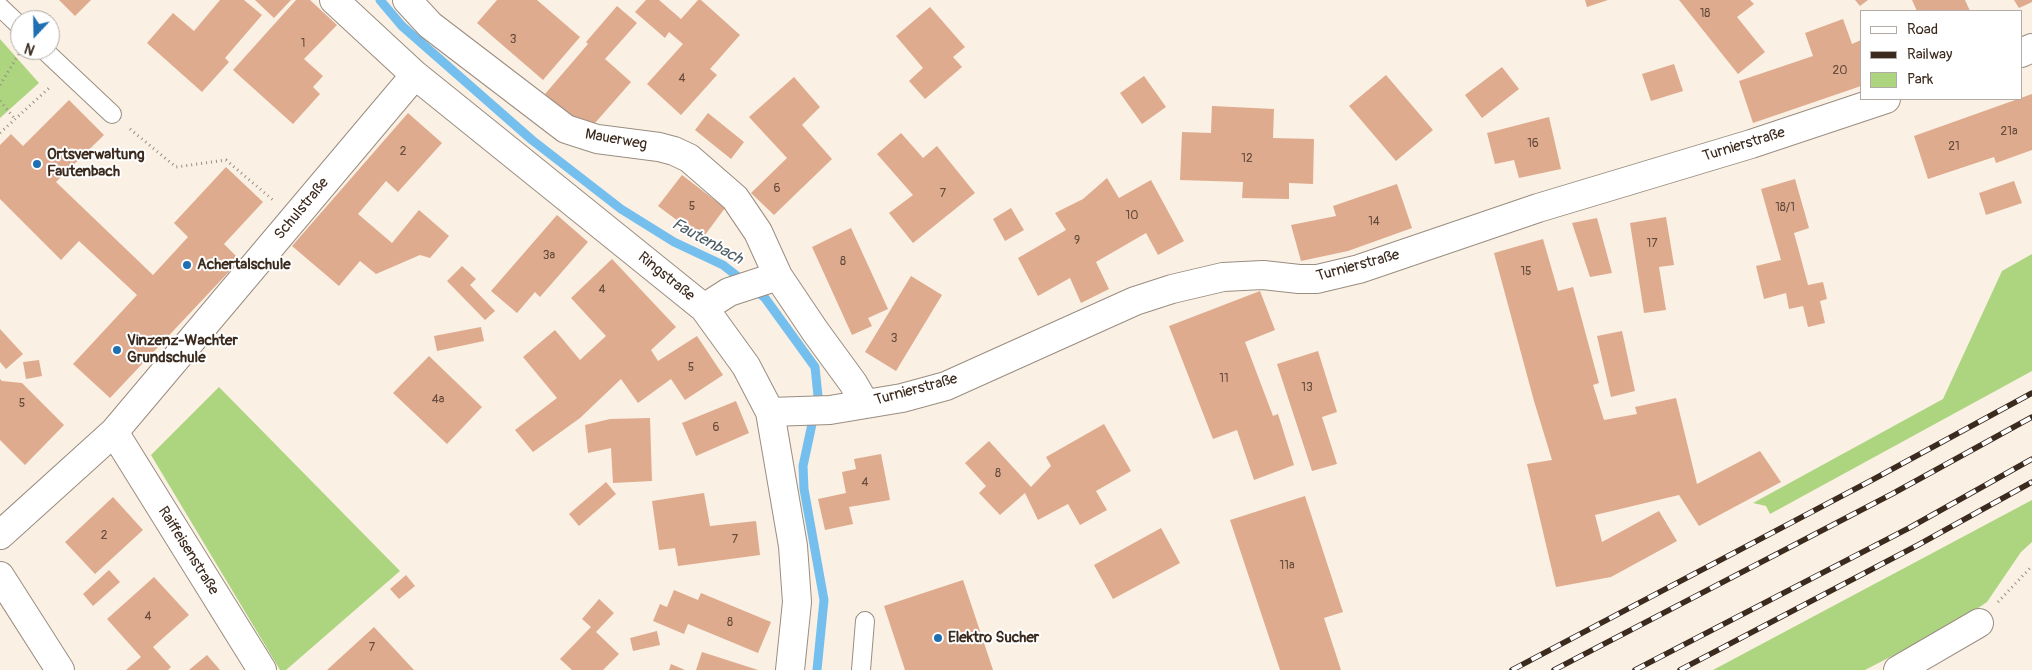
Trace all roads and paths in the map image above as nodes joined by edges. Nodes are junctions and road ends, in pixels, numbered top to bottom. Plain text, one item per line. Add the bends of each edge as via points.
1 (334, 0) edge
2 (407, 0) edge
3 (0, 7) edge
4 (10, 16) edge
5 (16, 60) edge
6 (54, 60) edge
7 (66, 72) junction
8 (415, 75) junction
9 (0, 85) edge
10 (1883, 100) edge
11 (0, 101) edge
12 (112, 114) joint
13 (15, 119) junction
14 (0, 133) edge
15 (294, 218) junction
16 (768, 279) junction
17 (704, 308) junction
18 (865, 404) junction
19 (780, 412) junction
20 (114, 432) junction
21 (0, 535) edge
22 (2032, 566) edge
23 (0, 576) edge
24 (865, 621) dead end
25 (1979, 623) joint
26 (60, 670) edge
27 (262, 670) edge
28 (790, 670) edge
29 (860, 670) edge
30 (1898, 670) edge

1 - 8 street, Ringstraße
2 - 16 street, Mauerweg via 430,25 566,129 597,139 659,147 689,158 735,198 758,232
3 - 4 lane
5 - 9 path
6 - 7 lane
7 - 12 lane
7 - 13 path
8 - 15 street, Schulstraße
8 - 17 street, Ringstraße
10 - 18 street, Turnierstraße via 1751,144 1538,208 1359,269 1317,279 1263,275 1223,277 1172,289 1135,301 946,386
11 - 13 path
12 - 15 path via 176,166 226,160
13 - 14 path
15 - 20 street, Schulstraße
16 - 17 street via 729,292
16 - 18 street, Mauerweg via 815,332
17 - 19 street, Ringstraße
18 - 19 street, Turnierstraße via 830,410
19 - 28 street, Ringstraße via 798,602
20 - 21 street, Schulstraße
20 - 27 street, Raiffeisenstraße
22 - 25 path
23 - 26 street
24 - 29 lane
25 - 30 street

